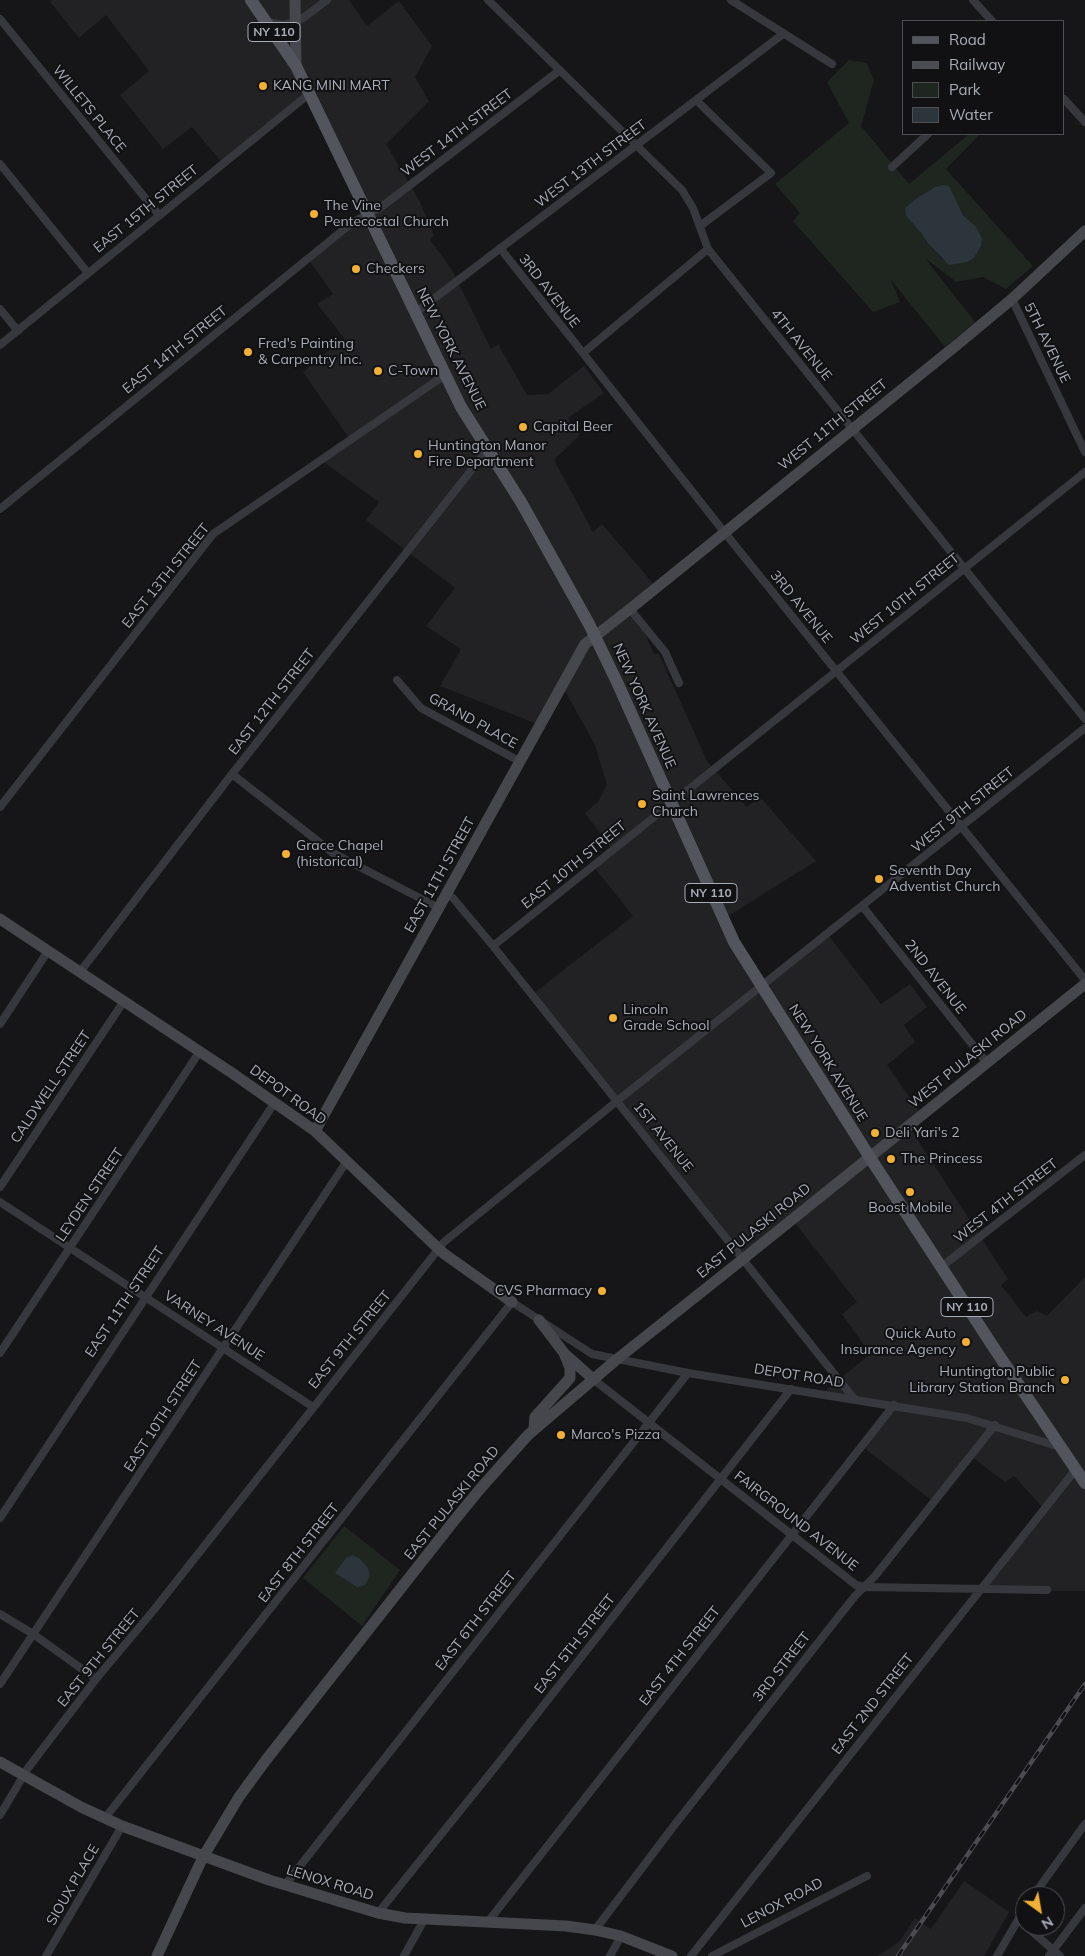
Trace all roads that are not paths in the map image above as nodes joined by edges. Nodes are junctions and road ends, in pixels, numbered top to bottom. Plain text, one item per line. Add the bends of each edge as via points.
1 (251, 0) edge
2 (295, 0) edge
3 (326, 0) edge
4 (488, 0) edge
5 (731, 0) edge
6 (973, 0) edge
7 (0, 19) edge
8 (991, 20) edge
9 (296, 21) junction
10 (268, 22) junction
11 (783, 34) junction
12 (832, 64) dead end
13 (296, 66) junction
14 (560, 70) junction
15 (309, 94) junction
16 (696, 100) junction
17 (1065, 100) edge
18 (1085, 122) edge
19 (927, 135) edge
20 (637, 144) junction
21 (0, 164) edge
22 (892, 166) dead end
23 (368, 214) junction
24 (159, 215) junction
25 (700, 226) junction
26 (1085, 231) edge
27 (500, 248) junction
28 (708, 249) junction
29 (88, 273) junction
30 (1012, 299) junction
31 (0, 309) edge
32 (415, 313) junction
33 (18, 331) junction
34 (0, 345) edge
35 (583, 353) junction
36 (445, 375) junction
37 (852, 428) junction
38 (488, 449) junction
39 (1085, 452) edge
40 (1085, 472) edge
41 (0, 509) edge
42 (725, 533) junction
43 (965, 568) junction
44 (630, 609) junction
45 (595, 636) junction
46 (836, 670) junction
47 (397, 680) dead end
48 (679, 683) dead end
49 (1085, 719) edge
50 (1085, 728) edge
51 (519, 761) junction
52 (232, 774) junction
53 (671, 802) junction
54 (0, 807) edge
55 (962, 827) junction
56 (447, 894) junction
57 (863, 907) junction
58 (439, 908) junction
59 (0, 919) edge
60 (494, 946) junction
61 (48, 951) junction
62 (80, 972) junction
63 (1085, 982) edge
64 (763, 986) junction
65 (124, 1001) junction
66 (0, 1024) edge
67 (200, 1051) junction
68 (987, 1063) junction
69 (617, 1101) junction
70 (275, 1102) junction
71 (315, 1131) junction
72 (1085, 1155) edge
73 (870, 1157) junction
74 (347, 1161) junction
75 (0, 1187) edge
76 (0, 1202) edge
77 (70, 1247) junction
78 (438, 1249) junction
79 (743, 1259) junction
80 (942, 1267) junction
81 (146, 1297) junction
82 (512, 1302) junction
83 (539, 1320) junction
84 (222, 1347) junction
85 (0, 1353) edge
86 (564, 1353) junction
87 (616, 1360) junction
88 (688, 1373) junction
89 (593, 1379) junction
90 (791, 1389) junction
91 (855, 1400) junction
92 (894, 1405) junction
93 (313, 1407) junction
94 (649, 1422) junction
95 (995, 1425) junction
96 (534, 1429) junction
97 (1062, 1447) junction
98 (1076, 1469) junction
99 (721, 1478) junction
100 (1085, 1483) edge
101 (0, 1518) edge
102 (792, 1534) junction
103 (865, 1587) junction
104 (980, 1588) junction
105 (1047, 1590) dead end
106 (0, 1614) edge
107 (33, 1634) junction
108 (96, 1680) junction
109 (0, 1684) edge
110 (0, 1762) edge
111 (24, 1776) junction
112 (0, 1815) edge
113 (105, 1818) junction
114 (1085, 1824) edge
115 (122, 1826) junction
116 (203, 1857) junction
117 (866, 1876) dead end
118 (285, 1886) junction
119 (1040, 1886) edge
120 (1085, 1908) edge
121 (378, 1913) junction
122 (424, 1920) junction
123 (487, 1923) junction
124 (1015, 1924) edge
125 (595, 1930) junction
126 (621, 1936) junction
127 (1036, 1936) edge
128 (1054, 1954) edge
129 (46, 1956) edge
130 (157, 1956) edge
131 (404, 1956) edge
132 (610, 1956) edge
133 (672, 1956) edge
134 (691, 1956) edge
135 (712, 1956) edge
136 (996, 1956) edge

1 - 10 main road, NEW YORK AVENUE / NY 110
2 - 9 street
3 - 9 street
4 - 14 street, 4TH AVENUE
5 - 11 street
6 - 8 street
7 - 24 street, WILLETS PLACE
9 - 10 street via 284,25
9 - 13 street
10 - 13 main road, NEW YORK AVENUE / NY 110
11 - 12 street
11 - 16 street, WEST 13TH STREET
13 - 15 main road, NEW YORK AVENUE / NY 110
14 - 20 street, 4TH AVENUE
14 - 23 street, WEST 14TH STREET
15 - 23 main road, NEW YORK AVENUE / NY 110
15 - 24 street, EAST 15TH STREET
16 - 20 street, WEST 13TH STREET
16 - 25 street via 771,173
17 - 18 street
19 - 22 street
20 - 25 street, 4TH AVENUE via 689,198
20 - 27 street, WEST 13TH STREET
21 - 29 street
23 - 32 main road, NEW YORK AVENUE / NY 110
23 - 41 street, EAST 14TH STREET via 320,248
24 - 29 street, EAST 15TH STREET
25 - 28 street, 4TH AVENUE
26 - 30 street, WEST 11TH STREET
27 - 32 street, WEST 13TH STREET
27 - 35 street, 3RD AVENUE
28 - 35 street
28 - 37 street, 4TH AVENUE
29 - 33 street, EAST 15TH STREET
30 - 37 street, WEST 11TH STREET
30 - 39 street, 5TH AVENUE
31 - 33 street
32 - 36 main road, NEW YORK AVENUE / NY 110
33 - 34 street, EAST 15TH STREET
35 - 42 street, 3RD AVENUE
36 - 38 main road, NEW YORK AVENUE / NY 110
36 - 54 street, EAST 13TH STREET via 213,534
37 - 42 street, WEST 11TH STREET
37 - 43 street, 4TH AVENUE
38 - 45 main road, NEW YORK AVENUE / NY 110
38 - 52 street, EAST 12TH STREET
40 - 43 street, WEST 10TH STREET
42 - 44 street, WEST 11TH STREET
42 - 46 street, 3RD AVENUE
43 - 46 street, WEST 10TH STREET
43 - 49 street, 4TH AVENUE
44 - 45 street, WEST 11TH STREET
44 - 48 street via 665,652
45 - 51 street, EAST 11TH STREET via 581,649
45 - 53 main road, NEW YORK AVENUE / NY 110
46 - 53 street, WEST 10TH STREET
46 - 55 street, 3RD AVENUE
47 - 51 street, GRAND PLACE via 421,708
50 - 55 street, WEST 9TH STREET
51 - 56 street, EAST 11TH STREET
52 - 58 street via 333,853
52 - 62 street, EAST 12TH STREET
53 - 60 street, EAST 10TH STREET
53 - 64 main road, NEW YORK AVENUE / NY 110 via 734,942
55 - 57 street, WEST 9TH STREET
55 - 63 street, 3RD AVENUE
56 - 58 street, EAST 11TH STREET
56 - 60 street, 1ST AVENUE
57 - 64 street, WEST 9TH STREET
57 - 68 street, 2ND AVENUE
58 - 71 street, EAST 11TH STREET
59 - 61 street, DEPOT ROAD
60 - 69 street, 1ST AVENUE
61 - 62 street, DEPOT ROAD
61 - 66 street
62 - 65 street, DEPOT ROAD
63 - 68 street, WEST PULASKI ROAD
64 - 69 street, EAST 9TH STREET
64 - 73 main road, NEW YORK AVENUE / NY 110
65 - 67 street, DEPOT ROAD
65 - 75 street, CALDWELL STREET
67 - 70 street, DEPOT ROAD
67 - 77 street, LEYDEN STREET
68 - 73 street, WEST PULASKI ROAD
69 - 78 street, EAST 9TH STREET
69 - 79 street, 1ST AVENUE
70 - 71 street, DEPOT ROAD
70 - 81 street, EAST 11TH STREET
71 - 74 street, DEPOT ROAD
72 - 80 street, WEST 4TH STREET
73 - 79 street, EAST PULASKI ROAD
73 - 80 main road, NEW YORK AVENUE / NY 110
74 - 78 street, DEPOT ROAD
74 - 84 street, EAST 10TH STREET
76 - 77 street, VARNEY AVENUE
77 - 81 street, VARNEY AVENUE
77 - 85 street, LEYDEN STREET
78 - 82 street, DEPOT ROAD
78 - 93 street, EAST 9TH STREET
79 - 87 street, EAST PULASKI ROAD
79 - 91 street, 1ST AVENUE
80 - 97 main road, NEW YORK AVENUE / NY 110
81 - 84 street, VARNEY AVENUE
81 - 101 street, EAST 11TH STREET
82 - 83 street, DEPOT ROAD
82 - 113 street, EAST 8TH STREET
83 - 86 street, DEPOT ROAD
83 - 87 street, DEPOT ROAD via 592,1354
84 - 93 street, VARNEY AVENUE
84 - 107 street, EAST 10TH STREET
86 - 89 street, DEPOT ROAD
86 - 96 street via 570,1378 535,1417
87 - 88 street, DEPOT ROAD
87 - 89 street, EAST PULASKI ROAD
88 - 90 street, DEPOT ROAD
88 - 94 street, EAST 6TH STREET
89 - 94 street, FAIRGROUND AVENUE
89 - 96 street, EAST PULASKI ROAD
90 - 91 street, DEPOT ROAD
90 - 99 street, EAST 5TH STREET
91 - 92 street, DEPOT ROAD
92 - 95 street, DEPOT ROAD
92 - 102 street, EAST 4TH STREET
93 - 108 street, EAST 9TH STREET
94 - 99 street, FAIRGROUND AVENUE
94 - 118 street, EAST 6TH STREET
95 - 97 street, DEPOT ROAD
95 - 103 street, 3RD STREET
96 - 116 street, EAST PULASKI ROAD via 480,1489 266,1760
97 - 98 main road, NEW YORK AVENUE / NY 110
98 - 100 main road, NEW YORK AVENUE / NY 110
98 - 104 street, EAST 2ND STREET
99 - 102 street, FAIRGROUND AVENUE
99 - 121 street, EAST 5TH STREET
102 - 103 street, FAIRGROUND AVENUE via 856,1585
102 - 123 street, EAST 4TH STREET
103 - 104 street, FAIRGROUND AVENUE
103 - 125 street, 3RD STREET via 854,1596
104 - 105 street, FAIRGROUND AVENUE
104 - 134 street, EAST 2ND STREET
106 - 107 street
107 - 108 street
107 - 109 street, EAST 10TH STREET
108 - 111 street, EAST 9TH STREET
110 - 111 street, LENOX ROAD
111 - 112 street, EAST 9TH STREET
111 - 113 street, LENOX ROAD
113 - 115 street, LENOX ROAD
114 - 119 street
115 - 116 street, LENOX ROAD
115 - 129 street, SIOUX PLACE
116 - 118 street, LENOX ROAD
116 - 130 street, EAST PULASKI ROAD
117 - 135 street, LENOX ROAD
118 - 121 street, LENOX ROAD
120 - 128 street
121 - 122 street, LENOX ROAD
122 - 123 street, LENOX ROAD
122 - 131 street
123 - 125 street, LENOX ROAD
124 - 136 street
125 - 126 street, LENOX ROAD
126 - 132 street
126 - 133 street, LENOX ROAD
127 - 128 street

